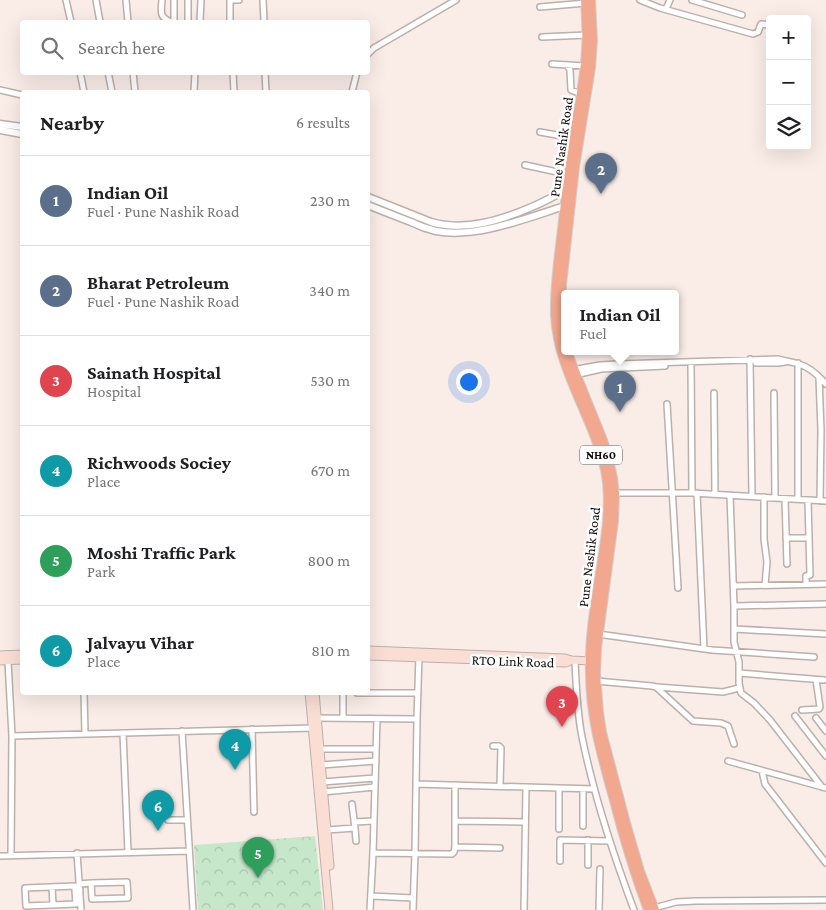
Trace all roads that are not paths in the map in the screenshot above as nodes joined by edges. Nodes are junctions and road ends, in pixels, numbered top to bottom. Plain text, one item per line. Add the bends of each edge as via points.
1 (66, 0) edge
2 (96, 0) edge
3 (126, 0) edge
4 (162, 0) edge
5 (174, 0) edge
6 (188, 0) edge
7 (201, 0) edge
8 (233, 0) edge
9 (238, 0) edge
10 (263, 0) edge
11 (456, 0) edge
12 (640, 0) edge
13 (670, 0) edge
14 (692, 0) edge
15 (587, 1) edge
16 (540, 7) dead end
17 (666, 10) junction
18 (742, 15) dead end
19 (71, 20) edge
20 (100, 20) edge
21 (128, 20) edge
22 (165, 20) edge
23 (172, 20) edge
24 (188, 20) edge
25 (200, 20) edge
26 (230, 20) edge
27 (264, 20) edge
28 (766, 25) edge
29 (587, 35) junction
30 (542, 37) dead end
31 (370, 52) edge
32 (552, 64) dead end
33 (567, 65) junction
34 (585, 66) junction
35 (81, 75) edge
36 (109, 75) edge
37 (133, 75) edge
38 (195, 75) edge
39 (233, 75) edge
40 (265, 75) edge
41 (356, 75) edge
42 (0, 90) edge
43 (84, 90) edge
44 (112, 90) edge
45 (135, 90) edge
46 (194, 90) edge
47 (234, 90) edge
48 (266, 90) edge
49 (352, 90) edge
50 (581, 94) junction
51 (20, 95) edge
52 (0, 124) edge
53 (20, 127) edge
54 (0, 130) edge
55 (540, 132) dead end
56 (20, 134) edge
57 (573, 138) junction
58 (525, 165) dead end
59 (572, 175) junction
60 (570, 189) junction
61 (370, 198) edge
62 (568, 205) junction
63 (370, 206) edge
64 (562, 290) edge
65 (561, 301) edge
66 (561, 317) edge
67 (561, 348) edge
68 (564, 355) edge
69 (568, 355) edge
70 (750, 361) junction
71 (798, 363) junction
72 (691, 364) junction
73 (572, 373) junction
74 (819, 376) junction
75 (826, 384) edge
76 (714, 392) dead end
77 (774, 393) dead end
78 (667, 404) dead end
79 (672, 493) junction
80 (695, 493) junction
81 (615, 494) junction
82 (715, 494) junction
83 (730, 495) junction
84 (752, 496) junction
85 (764, 497) junction
86 (775, 498) junction
87 (786, 499) junction
88 (798, 499) junction
89 (808, 500) junction
90 (823, 501) edge
91 (786, 538) junction
92 (809, 538) junction
93 (787, 564) dead end
94 (806, 584) junction
95 (826, 584) edge
96 (765, 585) junction
97 (734, 586) junction
98 (678, 588) dead end
99 (826, 604) edge
100 (734, 606) junction
101 (734, 629) junction
102 (598, 634) junction
103 (826, 634) edge
104 (704, 649) junction
105 (370, 650) edge
106 (736, 652) junction
107 (20, 654) edge
108 (0, 655) edge
109 (419, 655) junction
110 (370, 656) edge
111 (814, 657) dead end
112 (20, 660) edge
113 (574, 660) junction
114 (0, 661) edge
115 (8, 661) junction
116 (590, 661) junction
117 (739, 673) junction
118 (816, 680) junction
119 (824, 680) dead end
120 (596, 681) junction
121 (656, 687) junction
122 (739, 688) junction
123 (370, 693) edge
124 (418, 693) junction
125 (84, 695) edge
126 (310, 695) edge
127 (315, 695) edge
128 (343, 695) edge
129 (802, 710) dead end
130 (795, 716) dead end
131 (314, 718) junction
132 (342, 718) junction
133 (816, 718) dead end
134 (377, 719) junction
135 (417, 719) junction
136 (314, 728) junction
137 (252, 729) junction
138 (182, 731) junction
139 (826, 731) edge
140 (122, 733) junction
141 (84, 734) junction
142 (12, 736) junction
143 (734, 744) dead end
144 (493, 746) dead end
145 (319, 749) junction
146 (376, 749) junction
147 (826, 756) edge
148 (376, 761) junction
149 (728, 761) dead end
150 (321, 765) junction
151 (762, 770) junction
152 (375, 778) junction
153 (322, 782) junction
154 (416, 784) junction
155 (455, 785) junction
156 (500, 786) junction
157 (526, 787) junction
158 (375, 788) junction
159 (559, 788) junction
160 (824, 788) edge
161 (583, 789) junction
162 (594, 789) junction
163 (323, 792) junction
164 (352, 804) dead end
165 (254, 812) dead end
166 (168, 820) dead end
167 (187, 820) junction
168 (374, 821) junction
169 (455, 821) junction
170 (526, 822) junction
171 (354, 825) junction
172 (583, 826) dead end
173 (559, 829) dead end
174 (327, 830) junction
175 (588, 840) junction
176 (608, 840) junction
177 (356, 841) dead end
178 (455, 847) junction
179 (500, 848) dead end
180 (189, 851) junction
181 (128, 852) junction
182 (77, 853) junction
183 (373, 853) junction
184 (415, 854) junction
185 (11, 855) junction
186 (0, 856) edge
187 (560, 861) dead end
188 (826, 863) edge
189 (588, 865) dead end
190 (600, 869) dead end
191 (91, 883) junction
192 (52, 887) junction
193 (78, 888) junction
194 (371, 896) junction
195 (413, 898) junction
196 (826, 900) edge
197 (53, 905) junction
198 (653, 909) edge
199 (81, 910) edge
200 (193, 910) edge
201 (329, 910) edge
202 (334, 910) edge
203 (370, 910) edge
204 (413, 910) edge
205 (524, 910) edge
206 (599, 910) edge
207 (634, 910) edge

1 - 19 street
2 - 20 street
3 - 21 street
4 - 22 street via 162,17
5 - 23 street
6 - 24 street
7 - 25 street
8 - 9 street
8 - 26 street via 230,2
10 - 27 street
11 - 31 street
12 - 17 street
13 - 17 street
14 - 18 street
15 - 16 street
15 - 29 highway, Pune Nashik Road / NH60
15 - 59 highway, Pune Nashik Road / NH60 via 593,41 591,68
17 - 28 street via 753,34 758,32 761,24
29 - 30 street
29 - 34 highway, Pune Nashik Road / NH60
32 - 33 street
33 - 34 street
33 - 50 street via 571,90
34 - 50 highway, Pune Nashik Road / NH60
35 - 43 street
36 - 44 street
37 - 45 street
38 - 46 street
39 - 47 street
40 - 48 street
41 - 49 street
42 - 51 street
50 - 57 highway, Pune Nashik Road / NH60
52 - 53 street
54 - 56 street
55 - 57 street
57 - 59 highway, Pune Nashik Road / NH60
58 - 59 street
59 - 60 highway, Pune Nashik Road / NH60
60 - 61 street via 503,218 452,226 431,222
60 - 62 highway, Pune Nashik Road / NH60
62 - 63 street via 503,225 460,233 425,228
62 - 64 highway, Pune Nashik Road / NH60
62 - 67 highway, Pune Nashik Road / NH60 via 555,303 556,330
65 - 66 highway, Pune Nashik Road / NH60
68 - 73 highway, Pune Nashik Road / NH60
69 - 73 highway, Pune Nashik Road / NH60
70 - 71 street via 778,359
70 - 72 street
70 - 84 street
71 - 74 street
71 - 88 street
72 - 73 street via 608,365
72 - 80 street
73 - 81 highway, Pune Nashik Road / NH60 via 603,440
73 - 116 highway, Pune Nashik Road / NH60 via 597,444 607,485 607,523
74 - 75 street
74 - 90 street
76 - 82 street
77 - 86 street
78 - 79 street
79 - 80 street
79 - 81 street
79 - 98 street
80 - 82 street
80 - 104 street
81 - 102 highway, Pune Nashik Road / NH60 via 612,542
82 - 83 street
83 - 84 street
83 - 97 street
84 - 85 street
85 - 86 street
85 - 96 street
86 - 87 street
87 - 88 street
87 - 91 street
88 - 89 street
89 - 90 street
89 - 92 street
91 - 92 street
91 - 93 street
92 - 94 street via 810,575 806,576
94 - 95 street
94 - 96 street
96 - 97 street
97 - 100 street
99 - 100 street
100 - 101 street
101 - 103 street
101 - 106 street
102 - 104 street
102 - 120 highway, Pune Nashik Road / NH60
104 - 106 street
105 - 109 main road, RTO Link Road
106 - 111 street
106 - 117 street
107 - 108 main road
109 - 110 main road, RTO Link Road
109 - 113 main road, RTO Link Road
109 - 124 street
112 - 115 main road
113 - 116 main road, RTO Link Road
113 - 162 street via 582,736
114 - 115 main road
115 - 142 street
116 - 198 highway, Pune Nashik Road / NH60 via 593,715 599,744 630,861
117 - 118 street
117 - 122 street
118 - 119 street
118 - 129 street via 819,709
120 - 121 street
120 - 198 highway, Pune Nashik Road / NH60 via 602,732
121 - 122 street via 723,692
121 - 143 street via 693,721 728,726
122 - 160 street via 743,696 770,720
123 - 124 street
124 - 135 street
125 - 141 street
126 - 131 main road
127 - 131 main road
128 - 132 street
130 - 147 street
131 - 132 street
131 - 136 main road
132 - 134 street
133 - 139 street
134 - 135 street
134 - 146 street
135 - 154 street
136 - 137 street
136 - 145 main road
136 - 201 main road
137 - 138 street
137 - 165 street
138 - 140 street
138 - 167 street
140 - 141 street
140 - 181 street
141 - 142 street
142 - 185 street
144 - 156 street via 501,748
145 - 146 street
145 - 150 main road
146 - 148 street
148 - 150 street
148 - 152 street
149 - 151 street
150 - 153 main road
151 - 160 street
151 - 188 street via 765,784
152 - 153 street
152 - 158 street
153 - 163 main road
154 - 155 street
154 - 184 street
155 - 156 street
155 - 169 street
156 - 157 street
157 - 159 street
157 - 170 street
158 - 163 street
158 - 168 street
159 - 161 street
159 - 173 street
161 - 162 street
161 - 172 street
162 - 176 street
163 - 174 main road
164 - 171 street
166 - 167 street
167 - 180 street
168 - 171 street
168 - 183 street
169 - 170 street
169 - 178 street
170 - 205 street
171 - 174 street
171 - 177 street
174 - 202 main road
175 - 176 street
175 - 187 street via 560,840
175 - 189 street
176 - 207 street
178 - 179 street
178 - 184 street via 454,852 448,855
180 - 181 street
180 - 200 street
181 - 182 street
182 - 185 street
182 - 193 street
183 - 184 street
183 - 194 street
184 - 195 street
185 - 186 street
190 - 206 street
191 - 191 street via 92,899 128,898 127,882
191 - 193 street
192 - 193 street
192 - 197 street
192 - 197 street via 25,888 26,906
193 - 197 street via 76,904
193 - 199 street
194 - 195 street
194 - 203 street
195 - 204 street
196 - 198 street via 676,902

